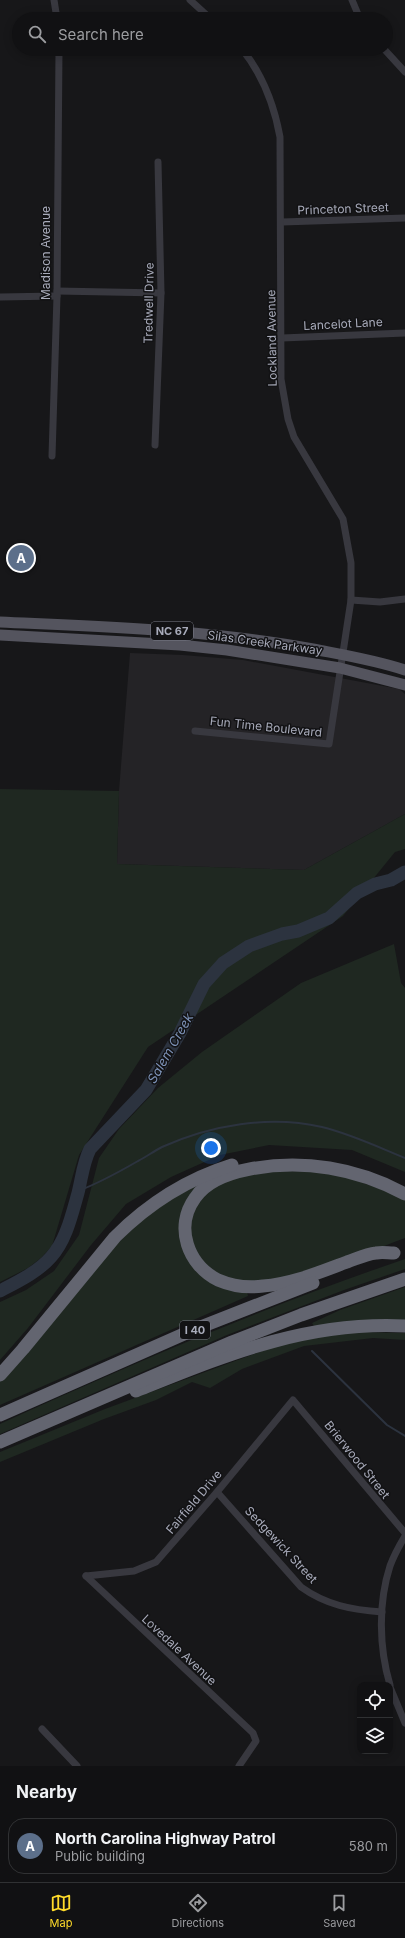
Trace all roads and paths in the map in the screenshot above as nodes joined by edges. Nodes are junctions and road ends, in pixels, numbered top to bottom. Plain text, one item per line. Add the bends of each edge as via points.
1 (54, 0) edge
2 (190, 0) edge
3 (352, 0) edge
4 (56, 12) edge
5 (203, 12) edge
6 (357, 12) edge
7 (59, 56) edge
8 (247, 56) edge
9 (390, 56) edge
10 (405, 72) edge
11 (158, 162) dead end
12 (405, 218) edge
13 (282, 222) junction
14 (161, 292) junction
15 (57, 294) junction
16 (0, 297) edge
17 (405, 332) edge
18 (282, 338) junction
19 (156, 445) dead end
20 (52, 456) dead end
21 (405, 599) edge
22 (351, 600) junction
23 (0, 622) edge
24 (0, 635) edge
25 (342, 654) junction
26 (340, 668) junction
27 (405, 670) edge
28 (405, 685) edge
29 (195, 731) dead end
30 (405, 1185) edge
31 (405, 1194) edge
32 (399, 1251) edge
33 (405, 1279) edge
34 (405, 1326) edge
35 (0, 1375) edge
36 (112, 1393) junction
37 (293, 1400) joint
38 (0, 1415) edge
39 (0, 1442) edge
40 (217, 1492) junction
41 (405, 1534) edge
42 (86, 1576) joint
43 (382, 1612) junction
44 (389, 1682) edge
45 (393, 1693) edge
46 (405, 1723) edge
47 (42, 1729) dead end
48 (77, 1766) edge
49 (239, 1766) edge

1 - 4 street
2 - 5 street
3 - 6 street
7 - 15 street, Madison Avenue
8 - 13 street, Lockland Avenue via 262,78 277,117 280,137
9 - 10 street
11 - 14 street, Tredwell Drive
12 - 13 street, Princeton Street
13 - 18 street, Lockland Avenue
14 - 15 street
14 - 19 street, Tredwell Drive
15 - 16 street
15 - 20 street, Madison Avenue
17 - 18 street, Lancelot Lane
18 - 22 street, Lockland Avenue via 281,379 288,419 294,437 343,519 351,563
21 - 22 street via 380,602
22 - 25 street, Lockland Avenue
23 - 25 main road, Silas Creek Parkway / NC 67 via 199,633 268,641
24 - 26 main road, Silas Creek Parkway / NC 67 via 180,645
25 - 26 street, Lockland Avenue
25 - 27 main road, Silas Creek Parkway / NC 67
26 - 28 main road, Silas Creek Parkway / NC 67
26 - 29 street, Fun Time Boulevard via 329,744
30 - 35 highway via 377,1172 346,1163 296,1157 248,1161 198,1177 163,1196 127,1224
31 - 32 highway via 364,1176 334,1168 303,1164 270,1166 233,1173 208,1185 194,1198 185,1224 189,1249 202,1269 219,1280 240,1286 288,1283 375,1253
32 - 38 highway, I 40 via 200,1328
33 - 36 highway, I 40 via 245,1337
34 - 36 highway via 352,1326 301,1334 246,1349 125,1396
36 - 39 highway, I 40
37 - 40 street, Fairfield Drive
37 - 41 street, Brierwood Street
40 - 42 street, Fairfield Drive via 156,1562 134,1571
40 - 43 street, Sedgewick Street via 311,1594 349,1609
41 - 43 street via 390,1566
42 - 49 street, Lovedale Avenue via 181,1667 250,1728 256,1741
43 - 44 street via 383,1648
45 - 46 street
47 - 48 street

